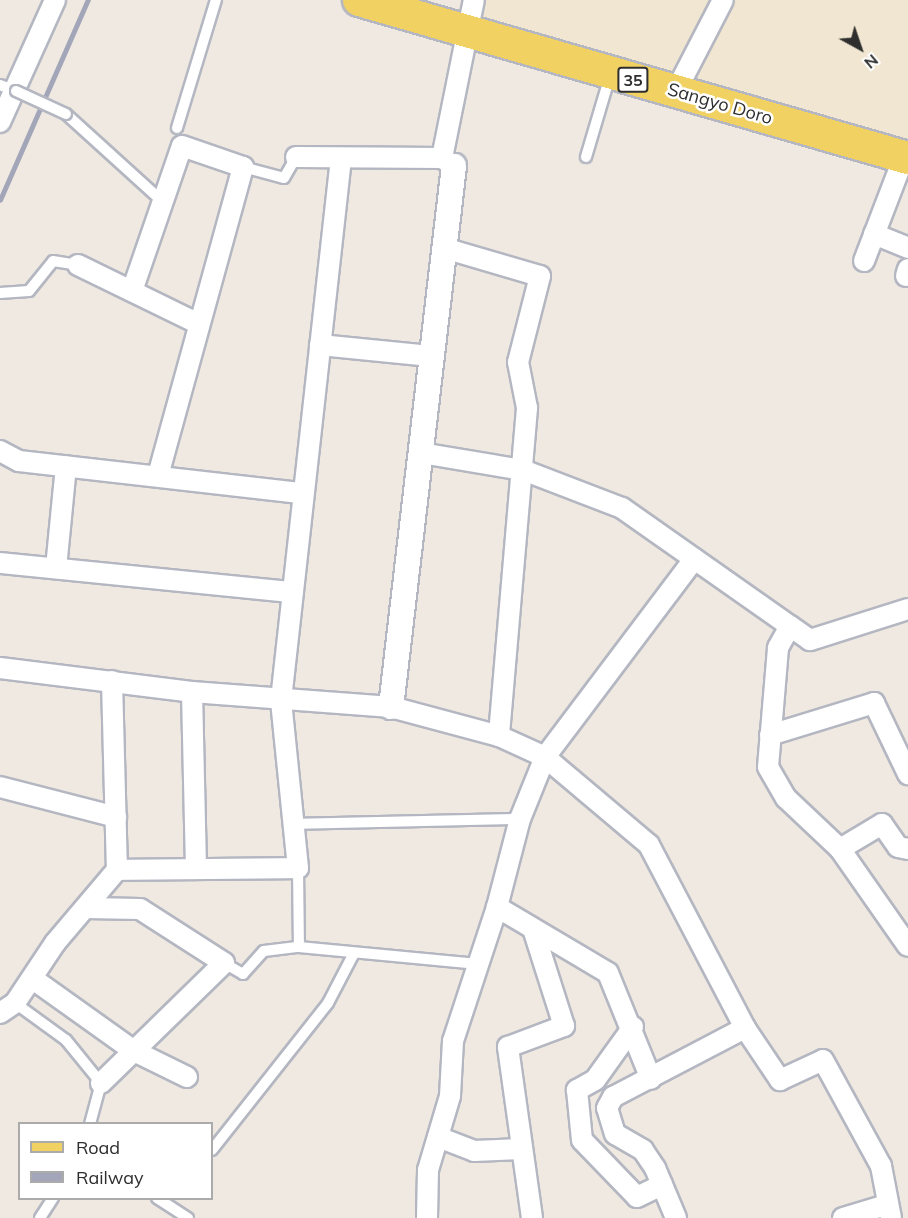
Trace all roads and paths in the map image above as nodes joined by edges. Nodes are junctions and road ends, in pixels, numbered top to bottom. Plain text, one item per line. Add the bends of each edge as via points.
1 (55, 0) edge
2 (216, 0) edge
3 (359, 0) edge
4 (474, 0) edge
5 (723, 0) edge
6 (468, 31) junction
7 (610, 75) junction
8 (8, 88) edge
9 (676, 91) junction
10 (0, 122) edge
11 (177, 128) dead end
12 (296, 156) joint
13 (586, 157) dead end
14 (341, 158) junction
15 (906, 158) edge
16 (448, 162) junction
17 (243, 166) junction
18 (163, 202) junction
19 (874, 234) junction
20 (444, 248) junction
21 (908, 248) edge
22 (864, 261) dead end
23 (78, 265) joint
24 (132, 291) junction
25 (0, 293) edge
26 (197, 323) junction
27 (320, 345) junction
28 (430, 356) junction
29 (0, 451) edge
30 (421, 453) junction
31 (66, 466) junction
32 (523, 470) junction
33 (158, 475) junction
34 (302, 493) junction
35 (694, 559) junction
36 (0, 563) edge
37 (56, 567) junction
38 (293, 592) junction
39 (908, 609) edge
40 (790, 626) junction
41 (0, 668) edge
42 (112, 681) junction
43 (192, 692) junction
44 (281, 700) junction
45 (391, 707) junction
46 (770, 735) junction
47 (499, 736) junction
48 (545, 757) junction
49 (908, 774) edge
50 (0, 787) edge
51 (116, 817) junction
52 (520, 819) junction
53 (294, 824) junction
54 (840, 849) junction
55 (908, 849) edge
56 (298, 868) junction
57 (196, 869) junction
58 (117, 870) junction
59 (497, 907) junction
60 (86, 908) junction
61 (533, 929) junction
62 (908, 946) edge
63 (299, 947) junction
64 (354, 953) junction
65 (224, 963) junction
66 (478, 964) junction
67 (33, 979) junction
68 (7, 1008) edge
69 (633, 1027) junction
70 (745, 1028) junction
71 (134, 1051) junction
72 (187, 1077) dead end
73 (651, 1078) junction
74 (101, 1083) junction
75 (91, 1122) edge
76 (438, 1137) junction
77 (213, 1149) edge
78 (522, 1149) junction
79 (662, 1185) junction
80 (52, 1200) edge
81 (171, 1202) edge
82 (888, 1212) edge
83 (40, 1218) edge
84 (188, 1218) edge
85 (427, 1218) edge
86 (532, 1218) edge
87 (676, 1218) edge
88 (843, 1218) edge

1 - 8 street
2 - 11 lane
3 - 6 main road, Sangyo Doro / 35
4 - 6 street
5 - 9 street
6 - 7 main road, Sangyo Doro / 35
6 - 16 street
7 - 9 main road, Sangyo Doro / 35
7 - 13 lane
8 - 10 street
8 - 18 lane, bridge via 66,114
9 - 15 main road, Sangyo Doro / 35
12 - 14 street
12 - 17 lane via 284,178
14 - 16 street
14 - 27 street
15 - 19 street
16 - 20 street
17 - 18 street via 182,146
17 - 26 street
18 - 24 street
19 - 21 street
19 - 22 street
20 - 28 street
20 - 32 street via 540,276 518,362 527,408
23 - 24 street
23 - 25 lane via 53,261 29,291
24 - 26 street
26 - 33 street
27 - 28 street
27 - 34 street
28 - 30 street
29 - 31 street via 19,461
30 - 32 street
30 - 45 street
31 - 33 street
31 - 37 street
32 - 35 street via 622,508
32 - 47 street
33 - 34 street
34 - 38 street
35 - 40 street
35 - 48 street
36 - 37 street
37 - 38 street
38 - 44 street
39 - 40 street via 810,640
40 - 46 street via 778,648
41 - 42 street
42 - 43 street
42 - 51 street
43 - 44 street
43 - 57 street
44 - 45 street
44 - 53 street
45 - 47 street
46 - 49 street via 874,704
46 - 54 street via 768,767 786,798
47 - 48 street
48 - 52 street
48 - 70 street via 649,845
50 - 51 street
51 - 58 street
52 - 53 lane
52 - 59 street
53 - 56 street
54 - 55 street via 882,824 898,847
54 - 62 street
56 - 57 street
56 - 63 lane
57 - 58 street
58 - 60 street
59 - 61 street
59 - 66 street
60 - 65 street via 140,909
60 - 67 street via 56,943
61 - 69 street via 608,973
61 - 78 street via 564,1026 508,1047
63 - 64 lane
63 - 65 lane via 264,951 243,974
64 - 66 lane
64 - 77 lane via 328,1003
65 - 71 street
66 - 76 street via 453,1041 450,1096
67 - 68 street
67 - 71 street
68 - 74 lane via 66,1040
69 - 73 street
69 - 79 street via 595,1080 577,1090 582,1140 637,1197
70 - 73 street
70 - 82 street via 780,1080 823,1060 881,1166
71 - 72 street
71 - 74 street
73 - 79 street via 613,1097 607,1108 615,1134 643,1150
74 - 75 lane
76 - 78 street via 474,1151
76 - 85 street via 428,1170
78 - 86 street
79 - 87 street
80 - 83 lane
81 - 84 lane
82 - 88 street

